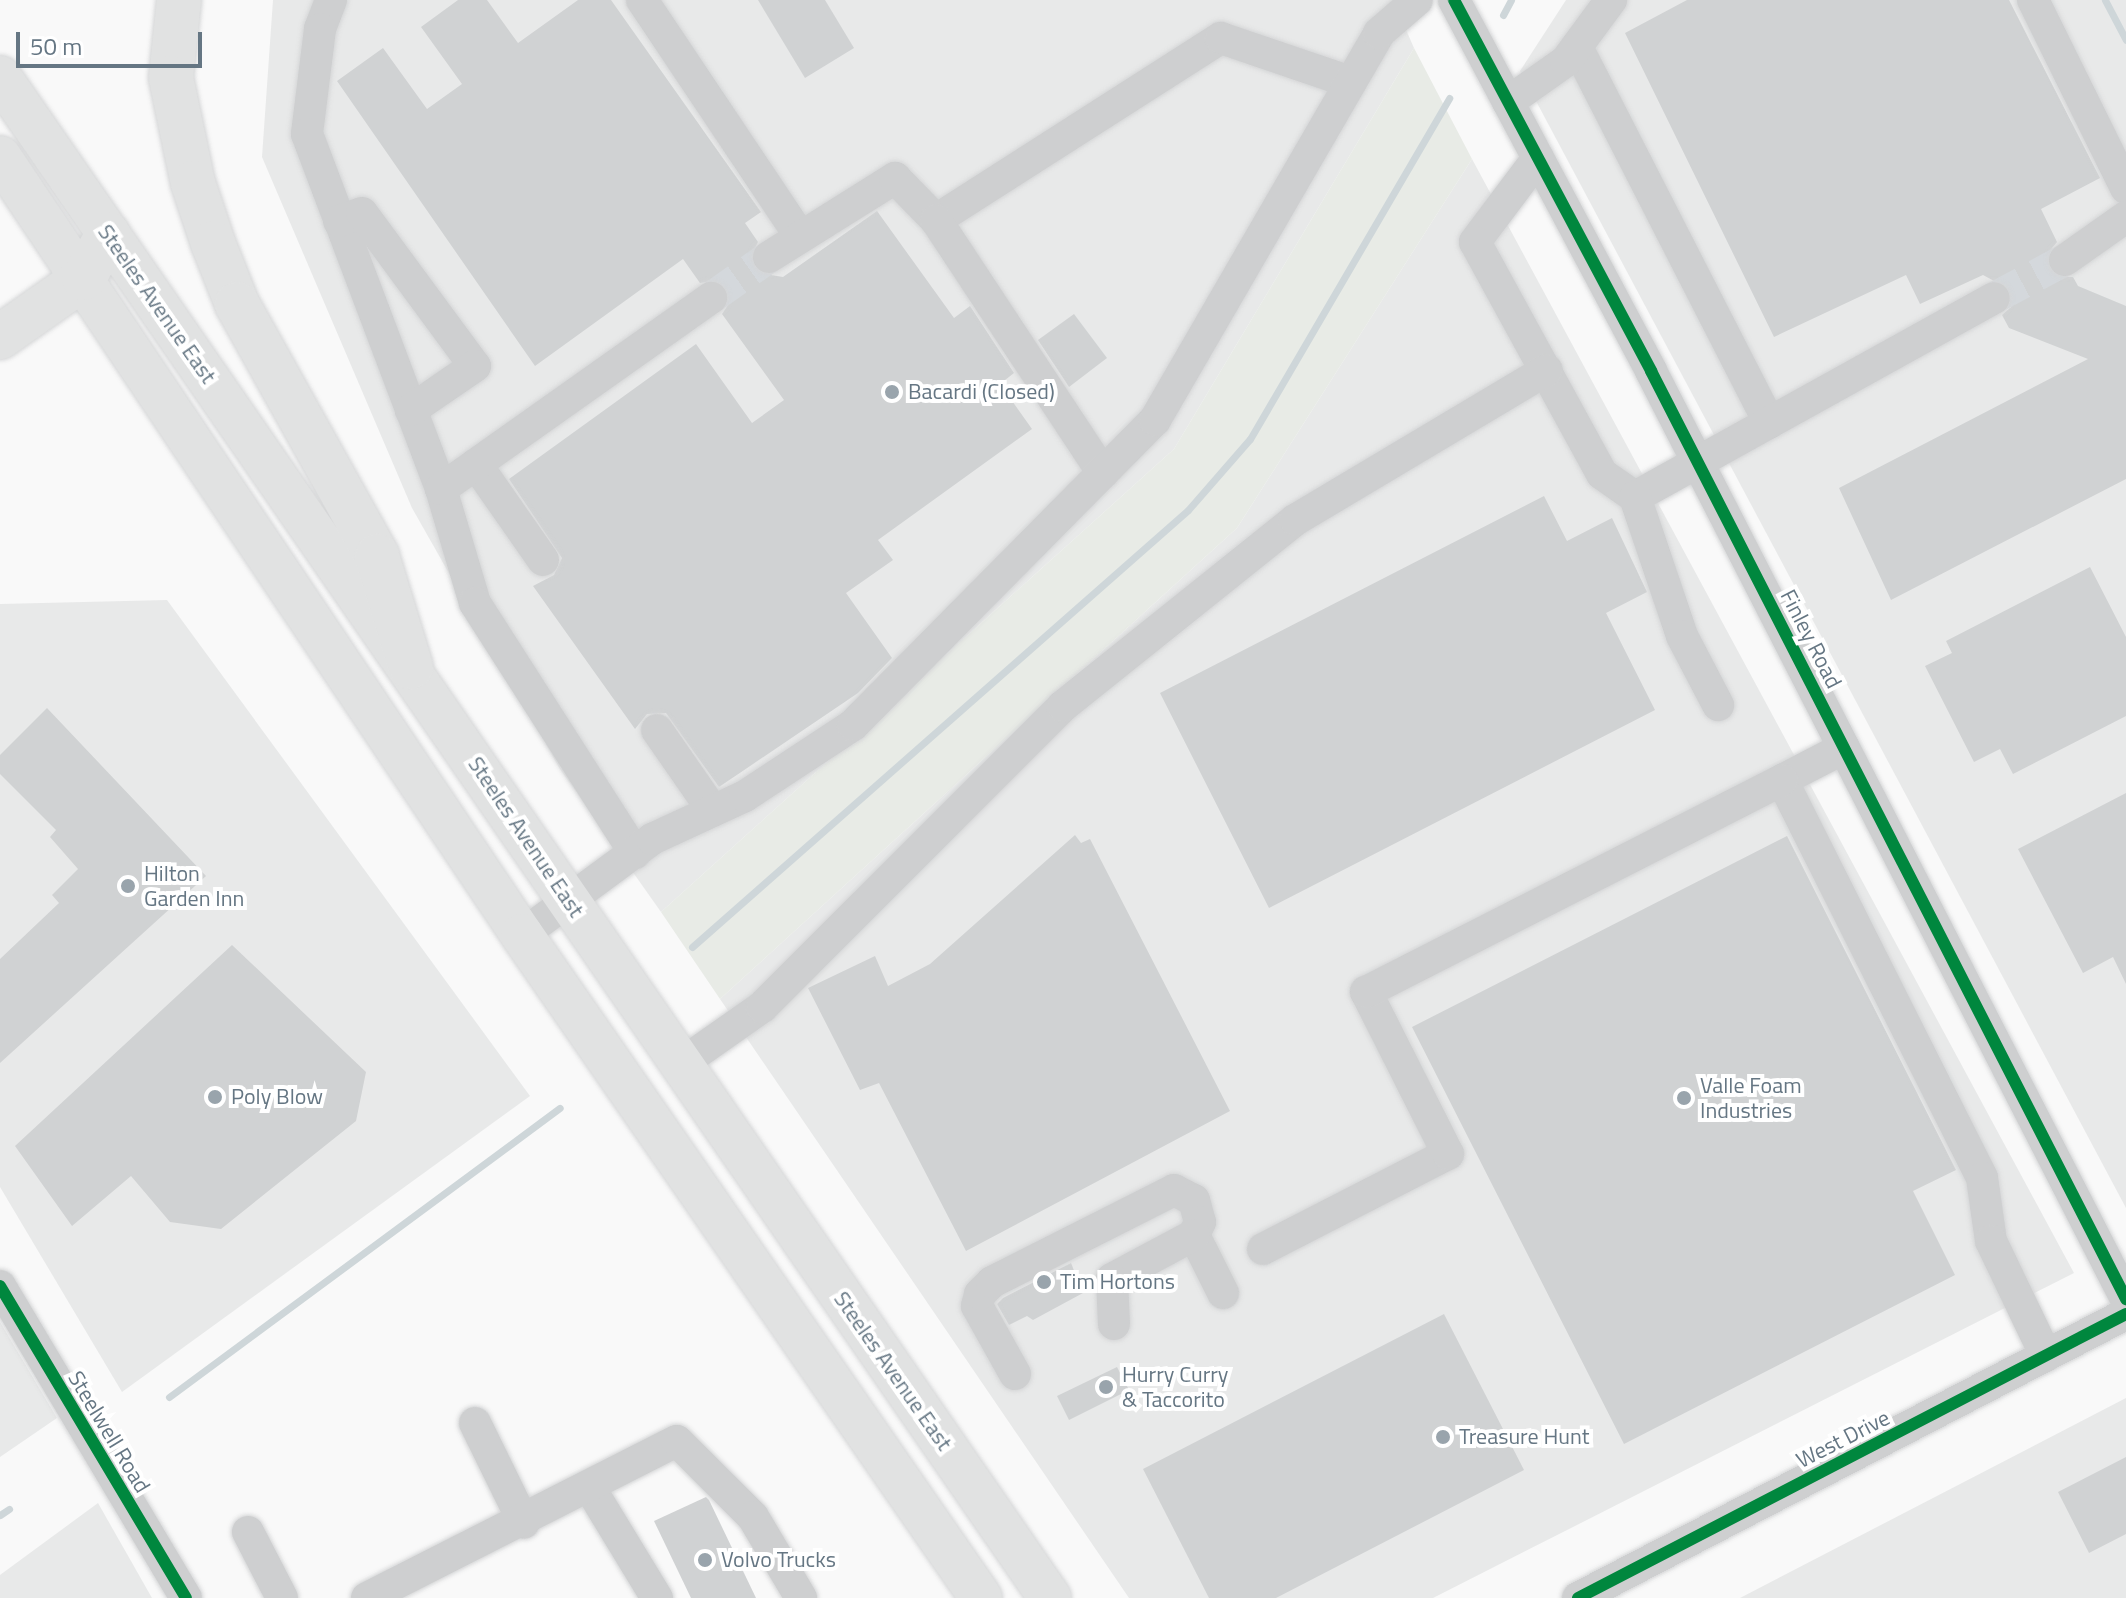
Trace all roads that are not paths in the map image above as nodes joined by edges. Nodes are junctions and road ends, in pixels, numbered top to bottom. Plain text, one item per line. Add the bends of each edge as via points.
1 (179, 0) edge
2 (331, 0) edge
3 (642, 0) edge
4 (1417, 0) edge
5 (1454, 0) edge
6 (1611, 0) edge
7 (2033, 0) edge
8 (1577, 47) junction
9 (0, 77) edge
10 (1350, 82) junction
11 (1508, 102) junction
12 (0, 157) edge
13 (1538, 158) junction
14 (2126, 188) edge
15 (2126, 217) edge
16 (936, 220) junction
17 (339, 221) junction
18 (108, 234) junction
19 (800, 236) junction
20 (769, 257) tunnel mouth
21 (2065, 260) tunnel mouth
22 (84, 278) junction
23 (711, 298) tunnel mouth
24 (1994, 298) tunnel mouth
25 (0, 337) edge
26 (1547, 370) junction
27 (411, 410) junction
28 (1769, 423) junction
29 (1697, 462) junction
30 (476, 464) junction
31 (1103, 473) junction
32 (441, 489) junction
33 (1635, 497) junction
34 (543, 560) dead end
35 (411, 667) junction
36 (1718, 705) dead end
37 (657, 730) dead end
38 (1844, 748) junction
39 (1782, 780) junction
40 (713, 811) junction
41 (635, 853) junction
42 (571, 903) junction
43 (522, 935) junction
44 (681, 1064) junction
45 (1194, 1235) junction
46 (1263, 1249) dead end
47 (0, 1286) edge
48 (1223, 1293) dead end
49 (2126, 1299) edge
50 (2126, 1314) edge
51 (1114, 1324) dead end
52 (2046, 1356) junction
53 (1015, 1374) dead end
54 (475, 1423) dead end
55 (590, 1488) junction
56 (524, 1523) junction
57 (248, 1532) dead end
58 (186, 1598) edge
59 (282, 1598) edge
60 (367, 1598) edge
61 (657, 1598) edge
62 (801, 1598) edge
63 (981, 1598) edge
64 (1050, 1598) edge
65 (1578, 1598) edge

1 - 35 highway via 171,78 193,183 213,243 237,304 377,556
2 - 17 street via 320,29 307,134
3 - 19 street
4 - 10 street via 1379,33
5 - 11 street, Finley Road
6 - 8 street
7 - 14 street
8 - 11 street via 1566,61
8 - 28 street
9 - 18 main road, Steeles Avenue East
10 - 16 street via 1221,38
10 - 31 street via 1155,420
11 - 13 street, Finley Road
12 - 22 main road, Steeles Avenue East
13 - 26 street via 1475,242
13 - 29 street, Finley Road
15 - 21 street
16 - 19 street via 895,178
16 - 31 street
17 - 27 street
17 - 27 street via 362,213 475,366
18 - 22 highway
18 - 35 main road, Steeles Avenue East
19 - 20 street
22 - 25 highway
22 - 43 main road, Steeles Avenue East
23 - 30 street
24 - 28 street
26 - 33 street via 1602,474
26 - 44 street via 1295,520 1063,706 762,1007
27 - 32 street
28 - 29 street
29 - 33 street
29 - 38 street, Finley Road
30 - 32 street
30 - 34 street
31 - 40 street via 853,725
32 - 41 street via 475,603
33 - 36 street via 1682,636
35 - 42 main road, Steeles Avenue East
37 - 40 street
38 - 39 street
38 - 49 street, Finley Road
39 - 46 street via 1366,992 1448,1154
39 - 52 street via 1982,1178 1991,1241
40 - 41 street
41 - 42 street
42 - 43 street
42 - 44 main road, Steeles Avenue East
43 - 63 main road, Steeles Avenue East
44 - 64 main road, Steeles Avenue East
45 - 48 street
45 - 51 street via 1112,1279
45 - 53 street via 1200,1222 1194,1200 1174,1190 992,1282 977,1306
47 - 58 street, Steelwell Road
50 - 52 street, West Drive
52 - 65 street, West Drive
54 - 56 street
55 - 56 street
55 - 61 street
55 - 62 street via 677,1441 753,1517
56 - 60 street
57 - 59 street

